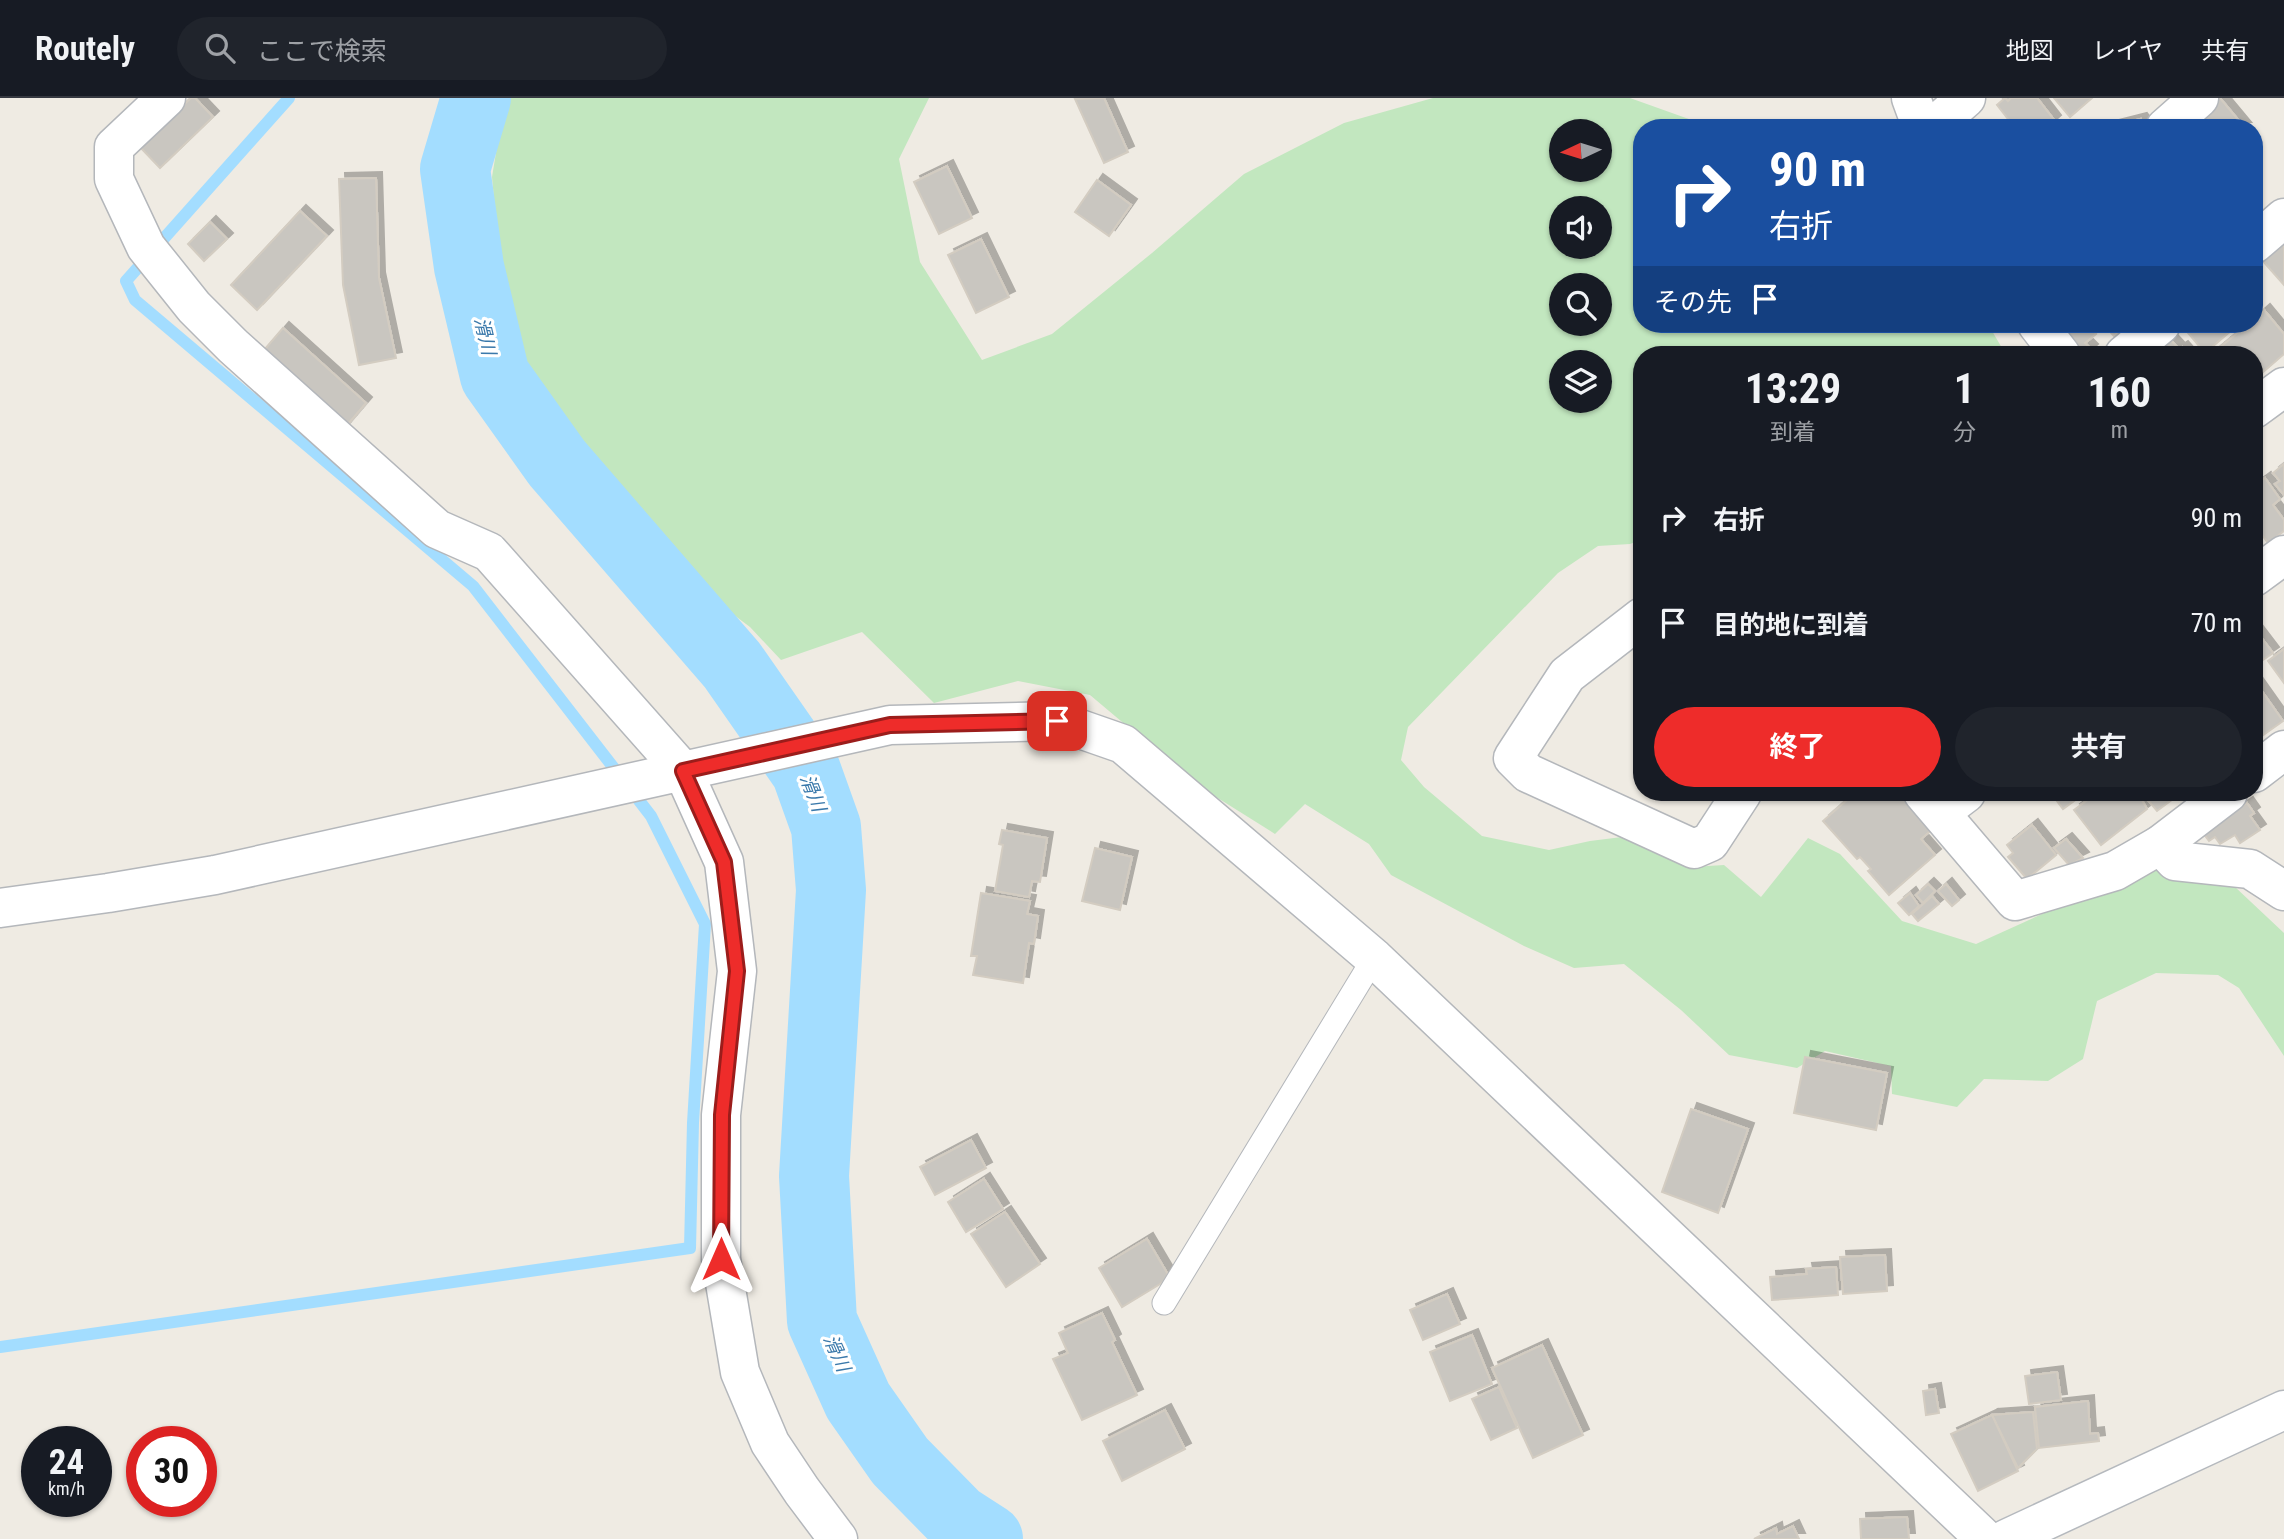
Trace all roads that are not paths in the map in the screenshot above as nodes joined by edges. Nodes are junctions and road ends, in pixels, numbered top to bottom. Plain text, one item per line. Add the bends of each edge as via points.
1 (166, 98) edge
2 (1911, 98) edge
3 (1966, 98) edge
4 (2199, 98) edge
5 (1919, 119) edge
6 (1942, 119) edge
7 (2175, 119) edge
8 (2284, 218) edge
9 (2263, 236) edge
10 (2150, 333) edge
11 (2135, 346) edge
12 (2284, 387) edge
13 (2263, 402) edge
14 (2284, 555) edge
15 (2263, 570) edge
16 (1633, 624) edge
17 (2284, 750) edge
18 (2263, 766) edge
19 (693, 768) junction
20 (1737, 801) edge
21 (1944, 801) edge
22 (2218, 801) edge
23 (2160, 845) junction
24 (2284, 891) edge
25 (0, 908) edge
26 (1374, 958) junction
27 (1164, 1303) dead end
28 (2284, 1410) edge
29 (838, 1539) edge
30 (1985, 1539) edge
31 (2006, 1539) edge

1 - 19 street via 114,147 114,179 146,247 194,307 233,346 437,529 489,552
2 - 5 street
3 - 6 street
4 - 7 street
8 - 9 street
10 - 11 street
12 - 13 street
14 - 15 street
16 - 20 street via 1567,675 1514,758 1528,773 1694,849 1710,842
17 - 18 street
19 - 25 street via 215,875
19 - 26 street via 890,725 1057,721 1123,744
19 - 29 street via 724,862 737,971 722,1115 721,1259 737,1358 770,1443
21 - 23 street via 2015,901 2115,871
22 - 23 street
23 - 24 street via 2175,861 2250,869
26 - 27 lane
26 - 30 street
28 - 31 street

